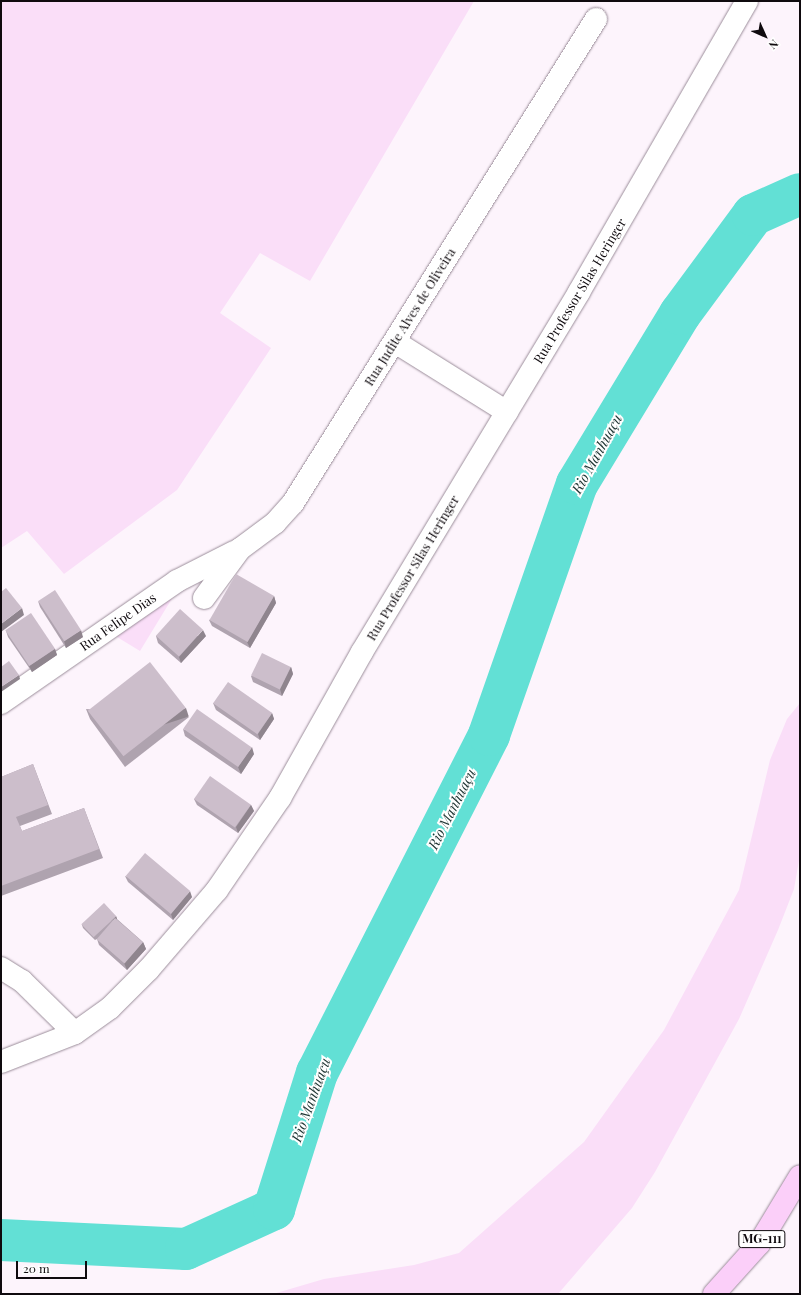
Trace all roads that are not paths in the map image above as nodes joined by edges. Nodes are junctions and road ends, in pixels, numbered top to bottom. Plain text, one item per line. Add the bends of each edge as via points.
1 (748, 1) edge
2 (596, 20) dead end
3 (394, 342) junction
4 (506, 412) junction
5 (240, 549) junction
6 (204, 598) dead end
7 (1, 703) edge
8 (1, 968) edge
9 (75, 1033) junction
10 (1, 1062) edge
11 (800, 1176) edge
12 (714, 1294) edge

1 - 4 street, Rua Professor Silas Heringer
2 - 3 street, Rua Judite Alves de Oliveira
3 - 4 street
3 - 5 street, Rua Judite Alves de Oliveira via 293,503 275,523
4 - 9 street, Rua Professor Silas Heringer via 362,652 280,798 217,890 149,969 110,1008
5 - 6 street, Rua Judite Alves de Oliveira
5 - 7 street, Rua Felipe Dias via 177,581
8 - 9 street via 22,980
9 - 10 street, Rua Professor Silas Heringer
11 - 12 main road, MG-111 via 759,1244

